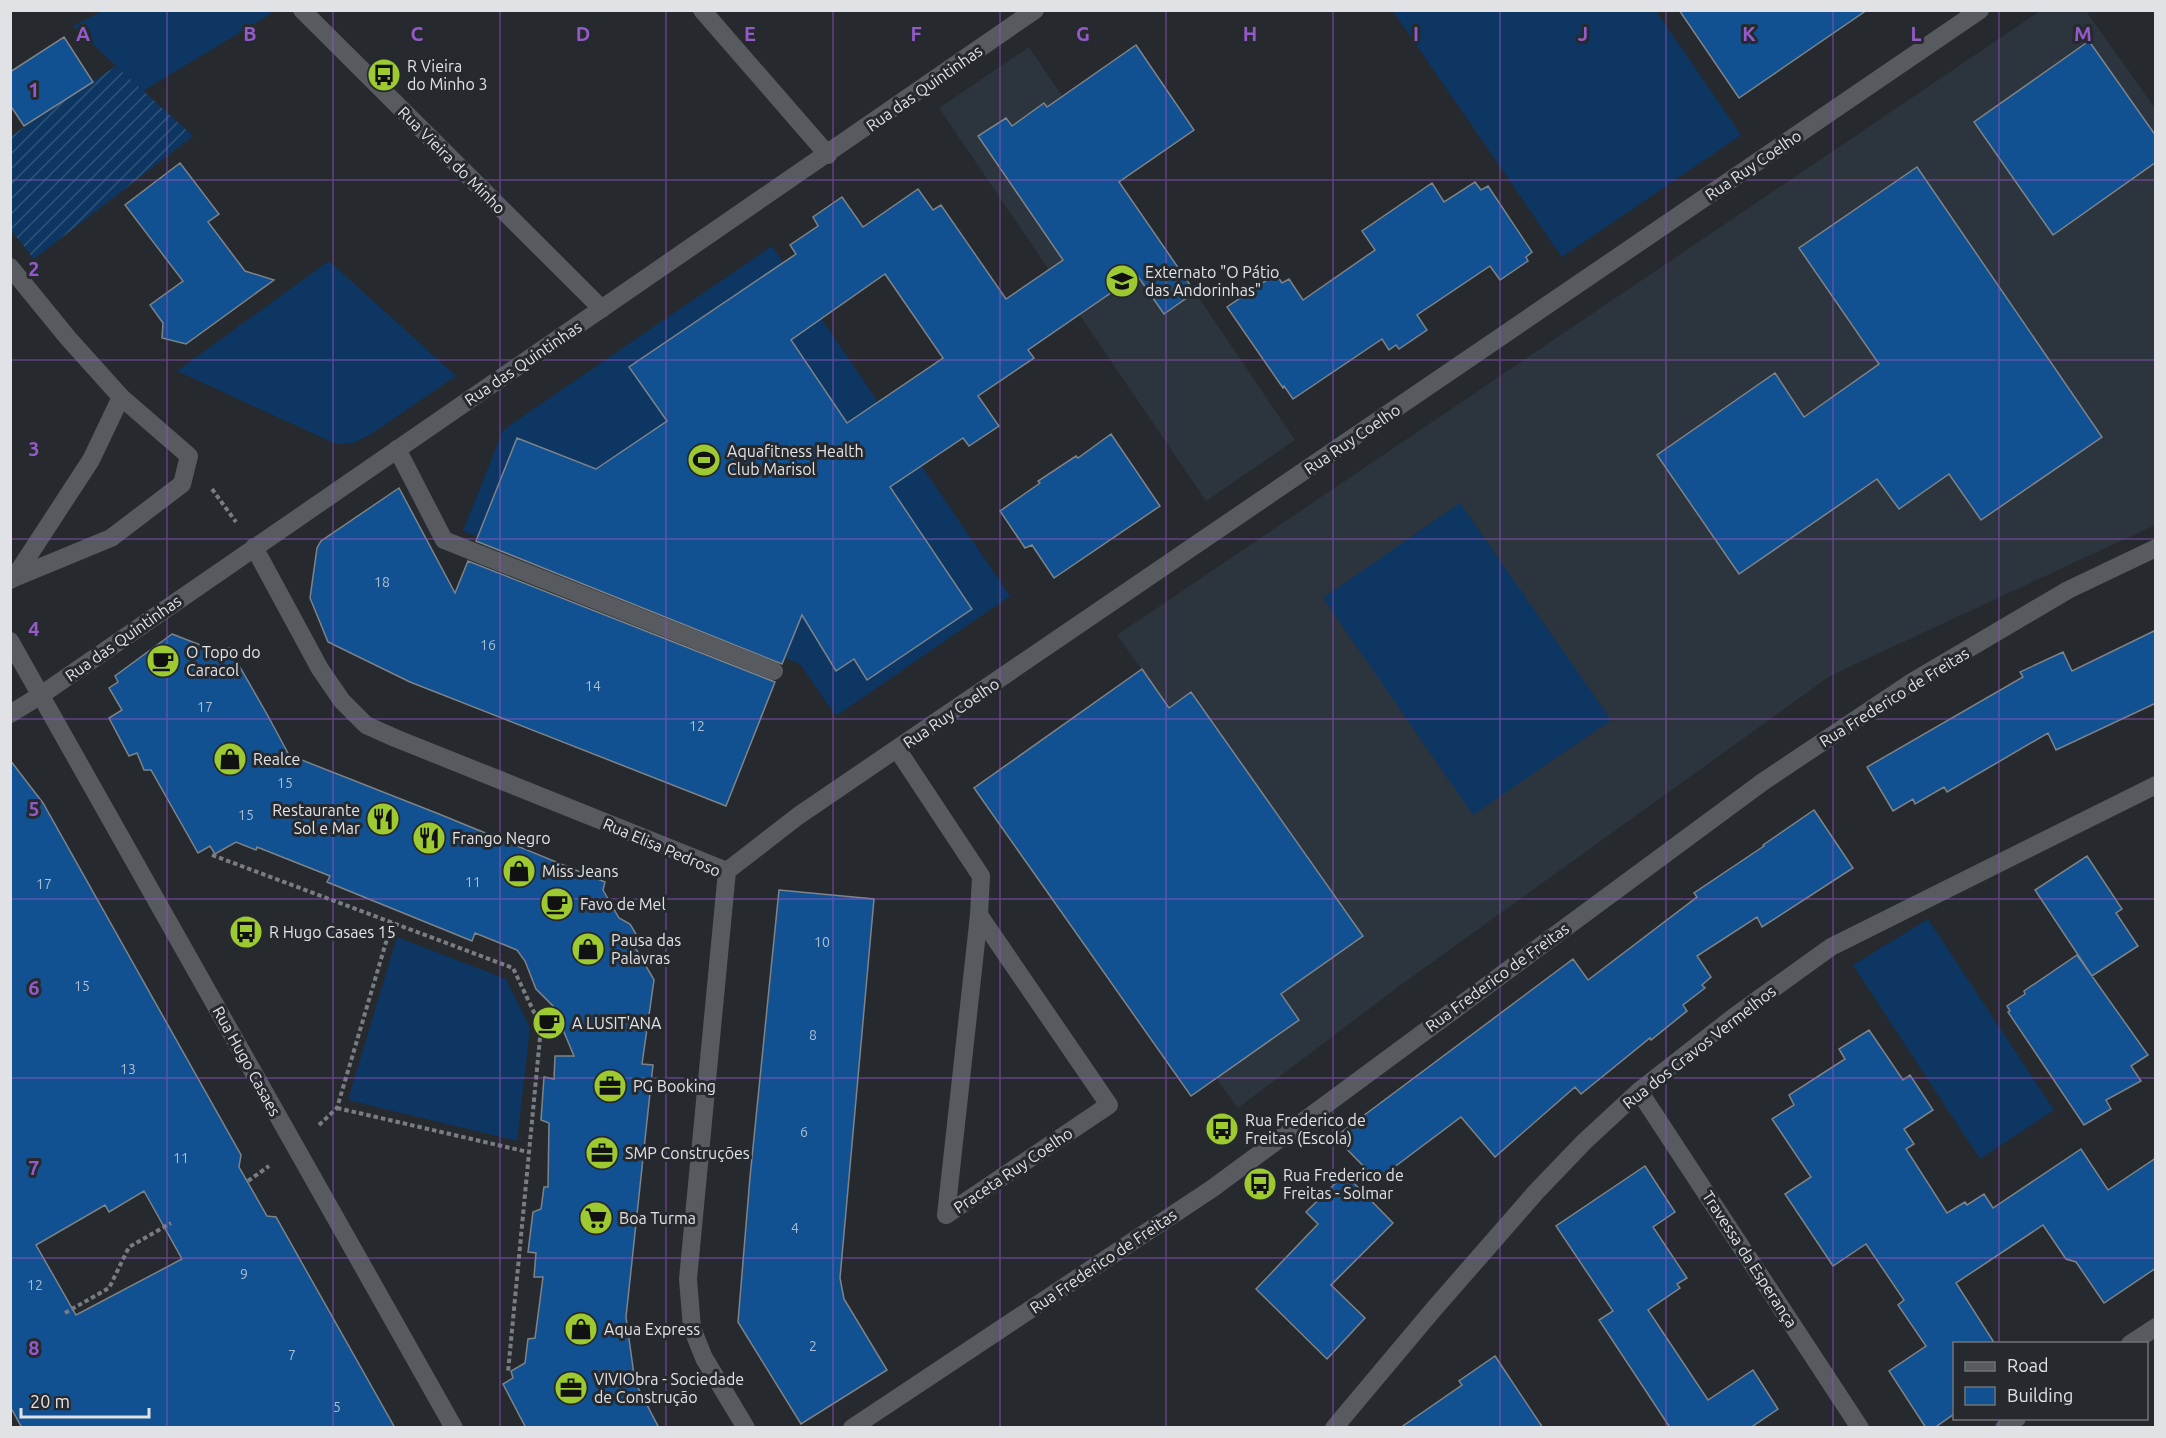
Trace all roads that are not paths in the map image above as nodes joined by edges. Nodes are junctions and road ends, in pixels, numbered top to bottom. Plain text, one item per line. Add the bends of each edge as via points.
1 (302, 10) edge
2 (702, 10) edge
3 (1035, 10) edge
4 (1980, 10) edge
5 (828, 155) junction
6 (10, 267) edge
7 (602, 309) junction
8 (121, 396) junction
9 (397, 449) junction
10 (254, 547) junction
11 (2156, 548) edge
12 (12, 579) edge
13 (10, 641) edge
14 (774, 671) dead end
15 (40, 695) junction
16 (10, 714) edge
17 (897, 749) junction
18 (2156, 785) edge
19 (727, 871) junction
20 (979, 915) junction
21 (1639, 1091) junction
22 (2156, 1327) edge
23 (2133, 1342) edge
24 (454, 1428) edge
25 (746, 1428) edge
26 (852, 1428) edge
27 (1334, 1428) edge
28 (1860, 1428) edge

1 - 7 street, Rua Vieira do Minho
2 - 5 street
3 - 5 street, Rua das Quintinhas
4 - 17 street, Rua Ruy Coelho
5 - 7 street, Rua das Quintinhas
6 - 8 street
7 - 9 street, Rua das Quintinhas
8 - 12 street via 91,459
8 - 12 street via 189,456 182,484 111,538
9 - 10 street, Rua das Quintinhas
9 - 14 street via 444,540
10 - 15 street, Rua das Quintinhas
10 - 19 street, Rua Elisa Pedroso via 320,669 342,701 366,724
11 - 26 street, Rua Frederico de Freitas via 2068,590 1912,682 1774,774 1213,1188
13 - 15 street, Rua Hugo Casaes
15 - 16 street, Rua das Quintinhas
15 - 24 street, Rua Hugo Casaes
17 - 19 street, Rua Ruy Coelho via 798,816
17 - 20 street, Praceta Ruy Coelho via 981,876
18 - 21 street, Rua dos Cravos Vermelhos via 1831,947
19 - 25 street, Rua Elisa Pedroso via 688,1280 692,1328 704,1358
20 - 20 street, Praceta Ruy Coelho via 977,938 946,1215 1109,1105
21 - 27 street, Rua dos Cravos Vermelhos via 1536,1192
21 - 28 street, Travessa da Esperança
22 - 23 street

